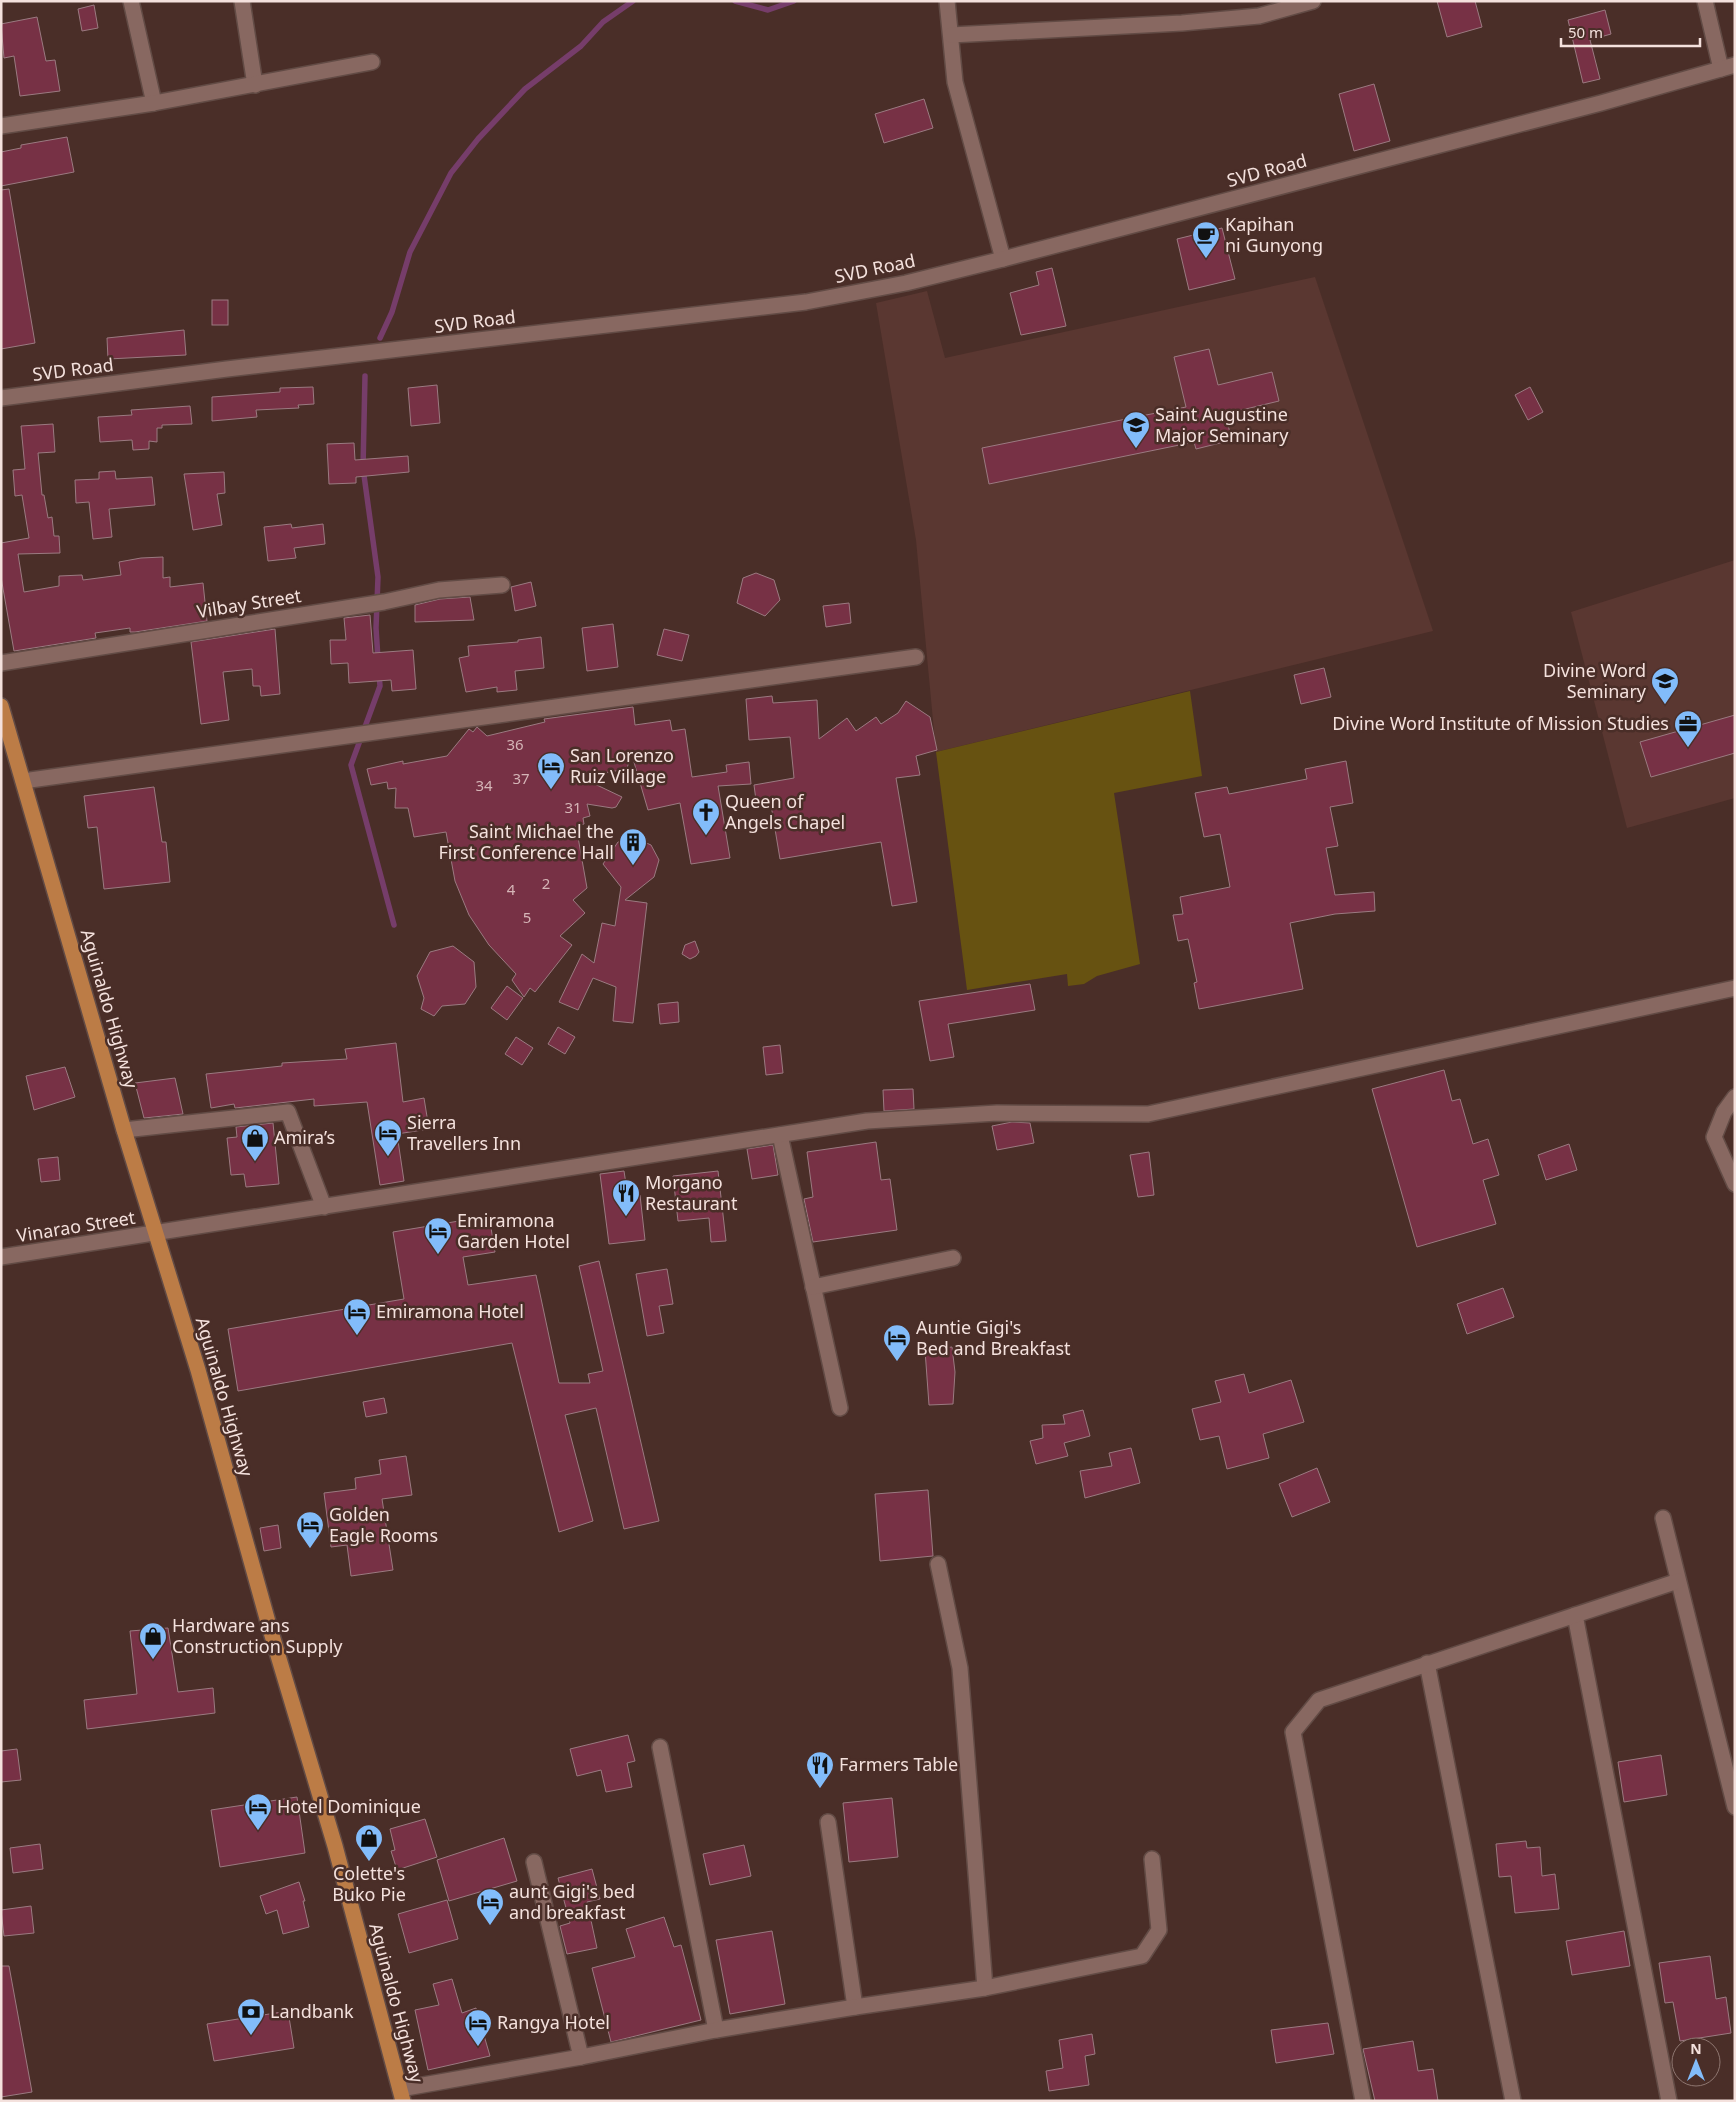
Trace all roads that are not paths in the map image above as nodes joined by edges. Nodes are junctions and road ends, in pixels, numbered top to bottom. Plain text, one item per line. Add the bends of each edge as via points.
1 (131, 1) edge
2 (242, 1) edge
3 (947, 1) edge
4 (1313, 1) edge
5 (1705, 1) edge
6 (951, 35) junction
7 (372, 62) dead end
8 (1728, 67) edge
9 (255, 85) junction
10 (154, 103) junction
11 (1, 126) edge
12 (1003, 259) junction
13 (1, 398) edge
14 (502, 585) dead end
15 (916, 657) dead end
16 (1, 663) edge
17 (1, 706) edge
18 (24, 780) junction
19 (1735, 988) edge
20 (1735, 1097) edge
21 (124, 1130) junction
22 (780, 1135) junction
23 (1735, 1184) edge
24 (324, 1207) junction
25 (156, 1234) junction
26 (1, 1257) edge
27 (953, 1258) dead end
28 (813, 1287) junction
29 (840, 1408) dead end
30 (1663, 1518) dead end
31 (938, 1564) dead end
32 (1678, 1580) junction
33 (1575, 1615) junction
34 (1427, 1663) junction
35 (660, 1747) dead end
36 (1735, 1807) edge
37 (828, 1822) dead end
38 (1152, 1859) dead end
39 (534, 1862) dead end
40 (985, 1988) junction
41 (855, 2007) junction
42 (716, 2030) junction
43 (581, 2057) junction
44 (401, 2095) edge
45 (1363, 2101) edge
46 (1513, 2101) edge
47 (1669, 2101) edge

1 - 10 street
2 - 9 street
3 - 6 street
4 - 6 street via 1259,16
5 - 8 street
6 - 12 street via 955,82
7 - 9 street
8 - 12 street, SVD Road
9 - 10 street
10 - 11 street
12 - 13 street, SVD Road via 906,283 806,302
14 - 16 street, Vilbay Street via 439,590 384,602
15 - 18 street
17 - 18 main road, Aguinaldo Highway
18 - 21 main road, Aguinaldo Highway
19 - 22 street, Vinarao Street via 1148,1114 997,1113 867,1121
20 - 23 street via 1724,1112 1714,1137
21 - 24 street via 288,1112
21 - 25 main road, Aguinaldo Highway
22 - 24 street, Vinarao Street
22 - 28 street
24 - 25 street, Vinarao Street
25 - 26 street, Vinarao Street
25 - 44 main road, Aguinaldo Highway via 335,1846
27 - 28 street
28 - 29 street
30 - 32 street
31 - 40 street via 960,1668
32 - 33 street
32 - 36 street
33 - 34 street
33 - 47 street
34 - 45 street via 1319,1700 1293,1732
34 - 46 street
35 - 42 street
37 - 41 street
38 - 40 street via 1159,1930 1142,1956
39 - 43 street
40 - 41 street
41 - 42 street
42 - 43 street
43 - 44 street

